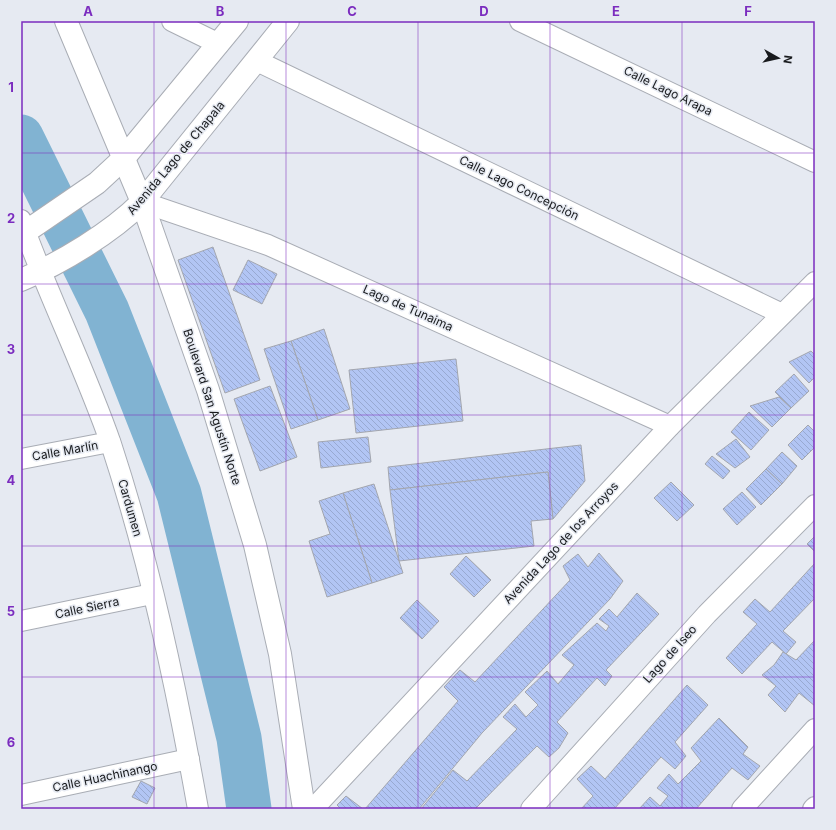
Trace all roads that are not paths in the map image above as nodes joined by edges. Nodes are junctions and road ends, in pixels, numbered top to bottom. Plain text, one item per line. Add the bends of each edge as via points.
1 (66, 21) edge
2 (172, 21) edge
3 (237, 21) edge
4 (288, 21) edge
5 (520, 21) edge
6 (219, 44) junction
7 (257, 61) junction
8 (124, 158) junction
9 (815, 162) edge
10 (142, 202) junction
11 (23, 229) edge
12 (50, 266) junction
13 (21, 280) edge
14 (815, 282) edge
15 (782, 314) junction
16 (670, 426) junction
17 (110, 442) junction
18 (21, 459) edge
19 (815, 505) edge
20 (152, 594) junction
21 (21, 622) edge
22 (815, 729) edge
23 (189, 759) junction
24 (21, 795) edge
25 (198, 809) edge
26 (304, 809) edge
27 (313, 809) edge
28 (532, 809) edge
29 (742, 809) edge

1 - 8 main road, Boulevard San Agustín Norte
2 - 6 street
3 - 6 main road
4 - 7 main road, Avenida Lago de Chapala
5 - 9 street, Calle Lago Arapa
6 - 8 main road
7 - 10 main road, Avenida Lago de Chapala
7 - 15 street, Calle Lago Concepción
8 - 10 main road, Boulevard San Agustín Norte
8 - 11 main road via 97,183 44,219
10 - 12 main road, Avenida Lago de Chapala via 115,227
10 - 16 street, Lago de Tunaima via 268,245
10 - 26 main road, Boulevard San Agustín Norte via 208,390 255,545 280,654
11 - 12 street, Cardumen
12 - 13 main road, Avenida Lago de Chapala
12 - 17 street, Cardumen
14 - 15 street, Avenida Lago de los Arroyos
15 - 16 street, Avenida Lago de los Arroyos
16 - 27 street, Avenida Lago de los Arroyos
17 - 18 street, Calle Marlín
17 - 20 street, Cardumen via 130,505
19 - 28 street, Lago de Iseo via 707,614
20 - 21 street, Calle Sierra
20 - 23 street, Cardumen
22 - 29 street
23 - 24 street, Calle Huachinango
23 - 25 street, Cardumen

